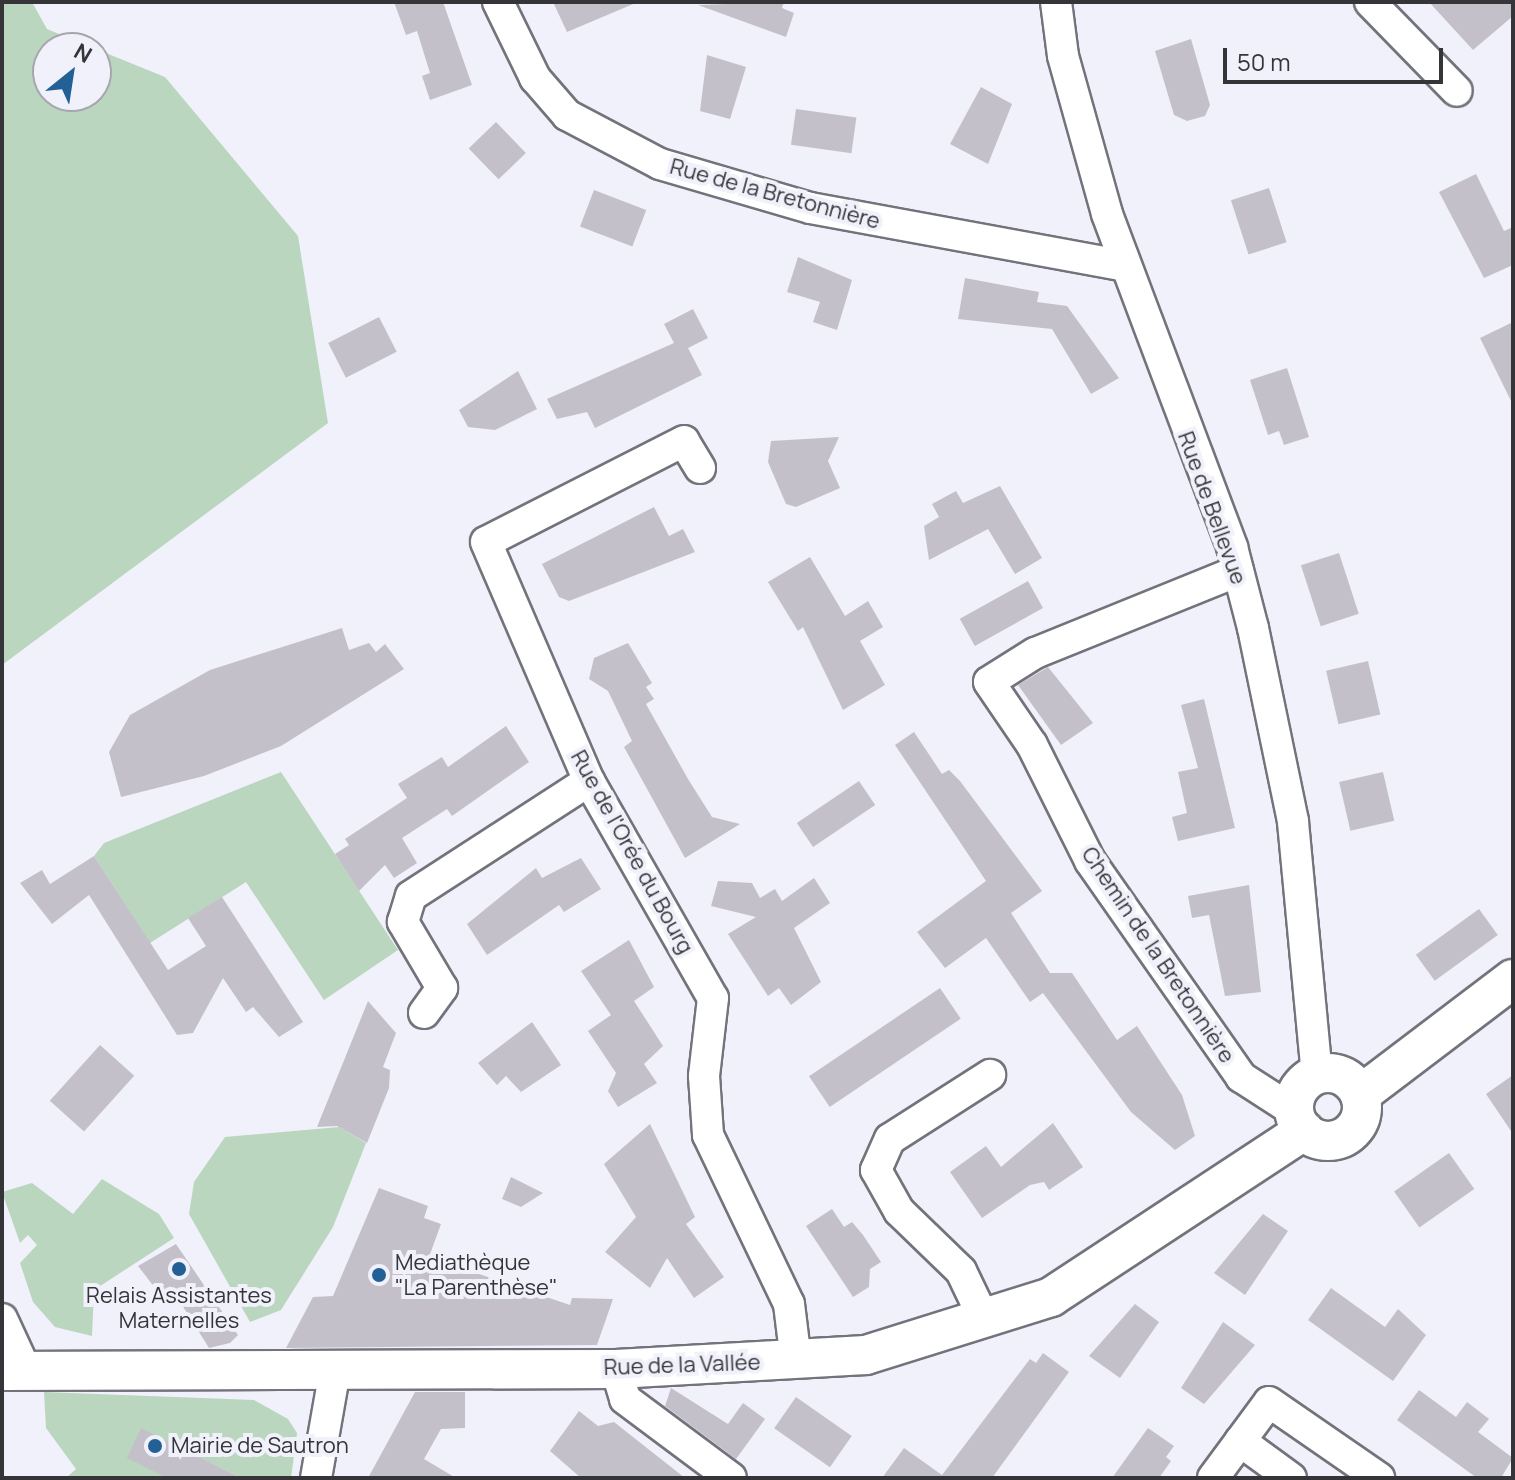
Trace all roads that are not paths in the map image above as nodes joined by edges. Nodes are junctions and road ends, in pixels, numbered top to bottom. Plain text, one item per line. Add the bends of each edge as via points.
1 (498, 2) edge
2 (1056, 2) edge
3 (1370, 2) edge
4 (1457, 91) dead end
5 (1125, 266) junction
6 (700, 468) dead end
7 (1238, 571) junction
8 (589, 781) junction
9 (1513, 979) edge
10 (424, 1013) dead end
11 (990, 1075) dead end
12 (1317, 1075) junction
13 (1360, 1095) junction
14 (1299, 1121) junction
15 (2, 1319) edge
16 (985, 1321) junction
17 (796, 1361) junction
18 (616, 1369) junction
19 (335, 1370) junction
20 (14, 1371) edge
21 (1240, 1441) junction
22 (316, 1478) edge
23 (731, 1478) edge
24 (1213, 1478) edge
25 (1291, 1478) edge
26 (1379, 1478) edge

1 - 5 street, Rue de la Bretonnière via 535,78 567,115 660,164 810,208
2 - 5 street, Rue de Bellevue via 1063,56
3 - 4 street
5 - 7 street, Rue de Bellevue
6 - 8 street, Rue de l'Orée du Bourg via 684,441 486,542
7 - 12 street, Rue de Bellevue via 1293,822
7 - 14 street, Chemin de la Bretonnière via 1035,653 989,682 1032,745 1090,861 1241,1077
8 - 10 street via 411,896 403,922 442,988
8 - 17 street, Rue de l'Orée du Bourg via 713,998 704,1076 708,1135 789,1304
9 - 13 street
11 - 16 street via 890,1139 876,1170 899,1211 961,1271
12 - 13 street via 1347,1079
12 - 14 street via 1299,1088
13 - 14 street via 1361,1118 1347,1136 1324,1141
14 - 16 street, Rue de la Vallée via 1051,1297
15 - 20 street
16 - 17 street, Rue de la Vallée via 866,1355
17 - 18 street, Rue de la Vallée
18 - 19 street, Rue de la Vallée
18 - 23 street via 625,1399
19 - 20 street, Rue de la Vallée
19 - 22 street
21 - 24 street
21 - 25 street
21 - 26 street via 1269,1402

